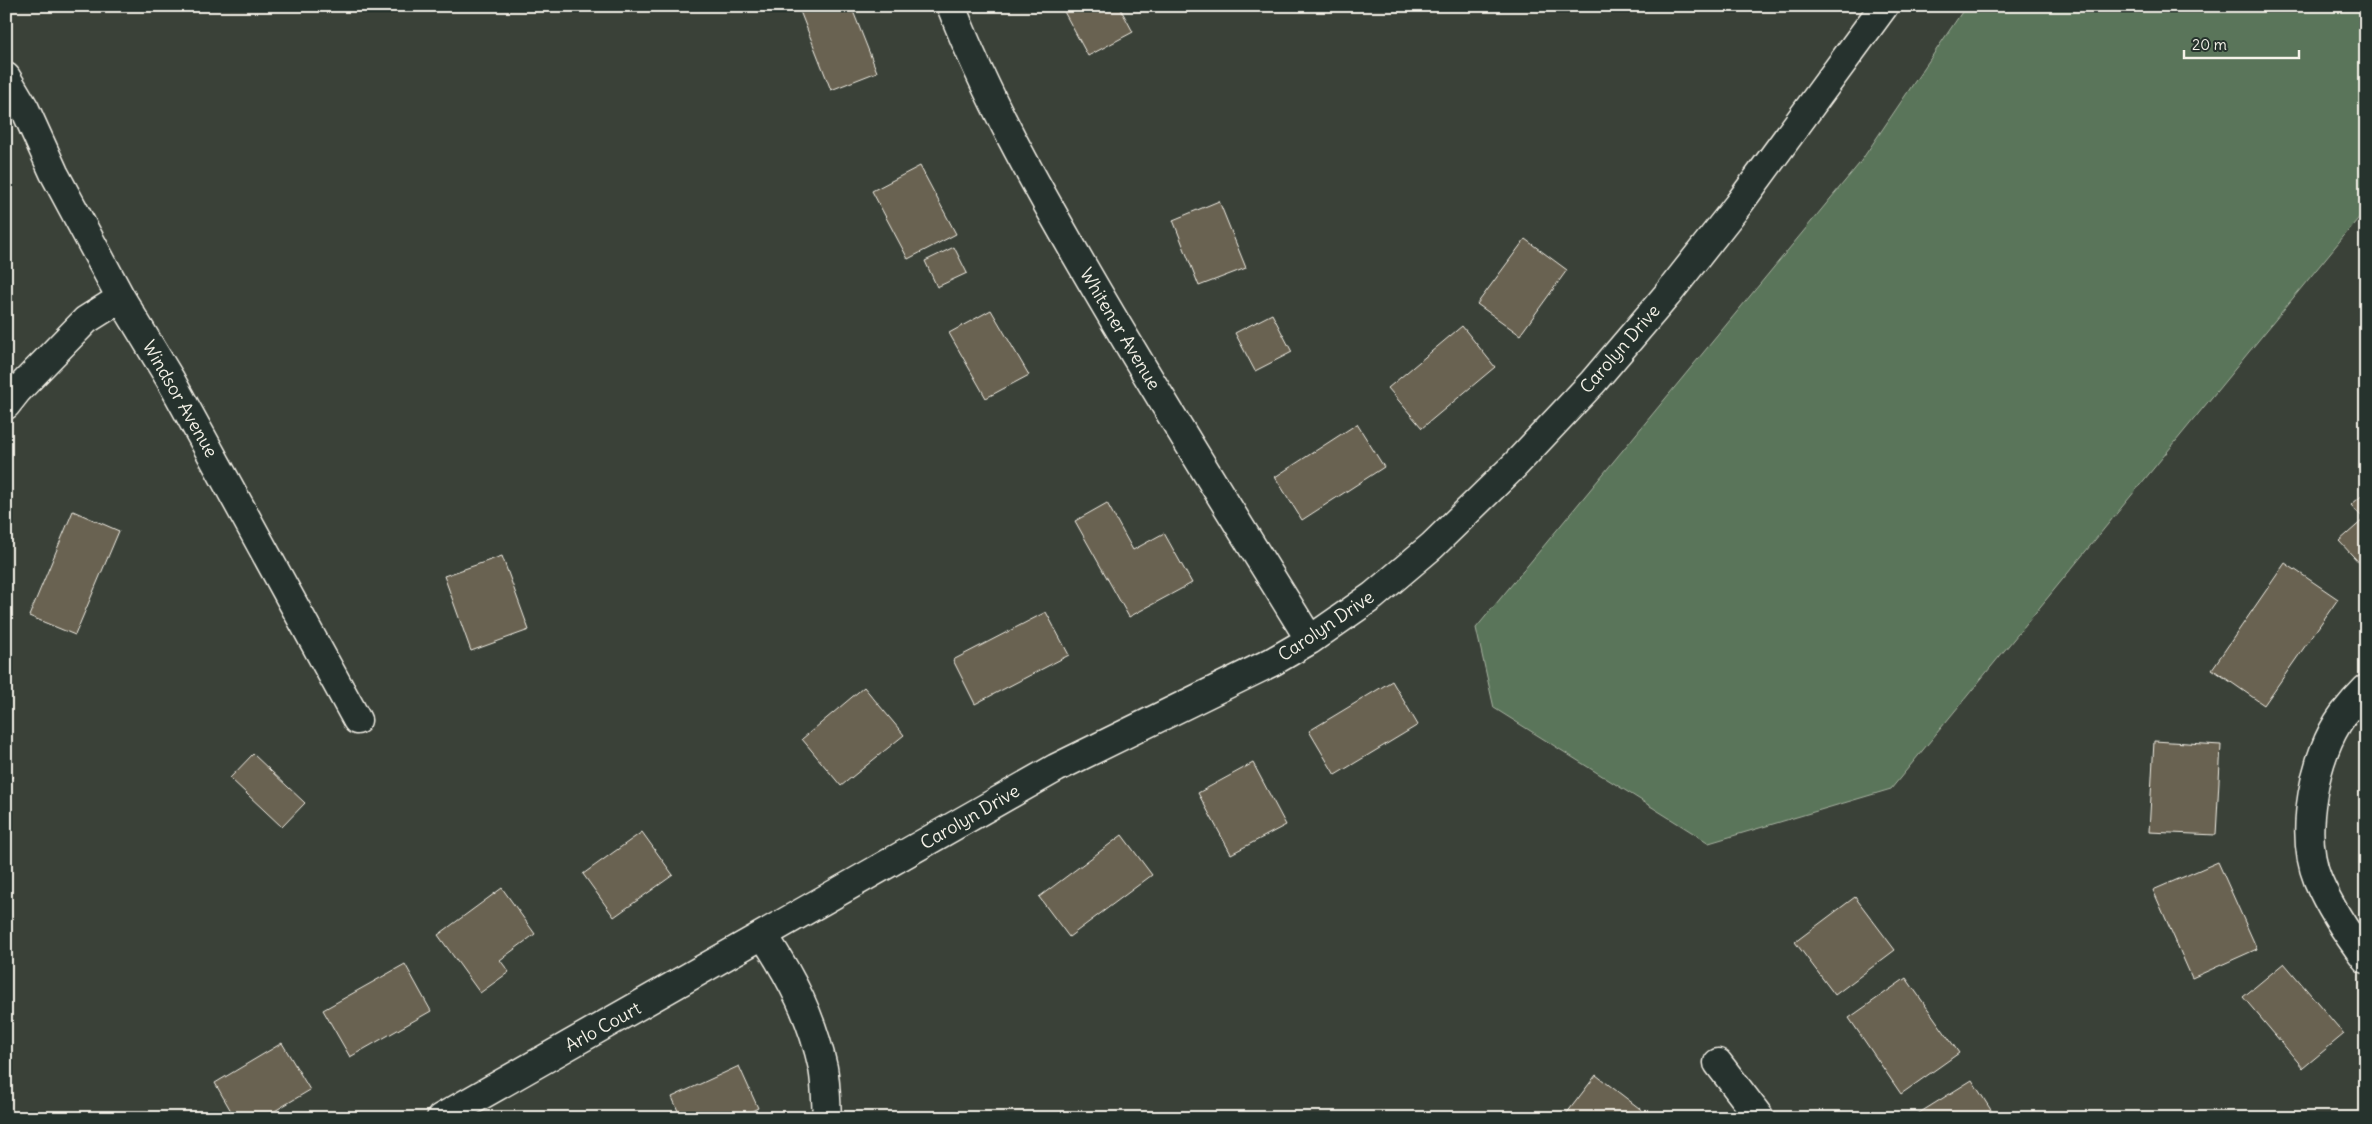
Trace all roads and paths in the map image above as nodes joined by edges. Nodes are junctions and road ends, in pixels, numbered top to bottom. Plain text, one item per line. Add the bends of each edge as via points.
1 (952, 6) edge
2 (1884, 6) edge
3 (6, 77) edge
4 (120, 298) junction
5 (6, 405) edge
6 (1310, 640) junction
7 (2366, 689) edge
8 (358, 720) dead end
9 (764, 936) junction
10 (2366, 958) edge
11 (1718, 1063) dead end
12 (441, 1118) edge
13 (827, 1118) edge
14 (1760, 1118) edge

1 - 6 street, Whitener Avenue via 982,78 1041,193 1122,335
2 - 6 street, Carolyn Drive via 1738,205 1592,382 1514,466 1432,546 1373,596
3 - 4 street, Windsor Avenue
4 - 5 street via 86,320
4 - 8 street, Windsor Avenue via 170,379
6 - 9 street, Carolyn Drive via 1272,662 1056,768
7 - 10 street via 2342,716 2323,753 2311,794 2310,837 2317,878
9 - 12 street, Arlo Court
9 - 13 street via 791,977 810,1022 823,1069
11 - 14 street

